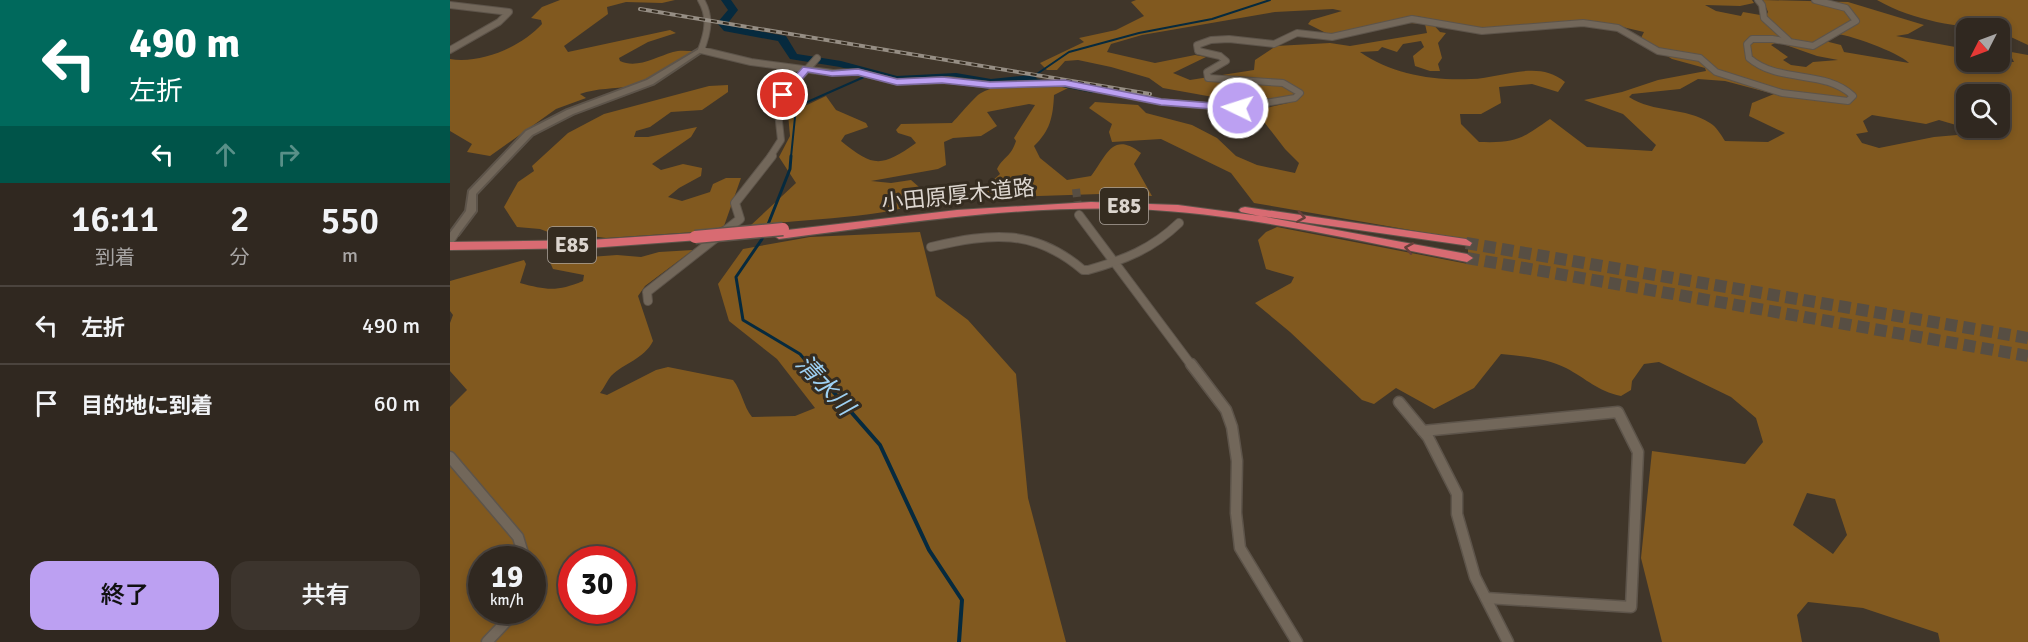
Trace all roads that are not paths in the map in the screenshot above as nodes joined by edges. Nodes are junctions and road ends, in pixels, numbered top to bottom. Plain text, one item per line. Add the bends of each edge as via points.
1 (701, 0) edge
2 (1758, 0) edge
3 (1815, 0) edge
4 (450, 5) edge
5 (1796, 45) junction
6 (450, 50) edge
7 (701, 50) junction
8 (816, 59) dead end
9 (806, 69) junction
10 (1079, 215) tunnel mouth
11 (1179, 223) dead end
12 (781, 232) junction
13 (453, 237) edge
14 (694, 240) junction
15 (1466, 243) tunnel mouth
16 (450, 246) edge
17 (931, 247) dead end
18 (450, 253) edge
19 (1467, 258) tunnel mouth
20 (1114, 263) junction
21 (648, 301) dead end
22 (1400, 402) dead end
23 (1423, 431) junction
24 (450, 457) edge
25 (521, 546) edge
26 (1486, 598) junction
27 (504, 624) edge
28 (487, 642) edge
29 (1297, 642) edge
30 (1508, 642) edge

1 - 7 street via 709,32
2 - 5 street via 1761,15 1771,27
3 - 5 street via 1846,8 1856,21 1820,44
4 - 6 street via 509,12
5 - 9 street via 1764,38 1752,39 1747,44 1750,59 1757,65 1781,75 1843,87 1852,99 1839,101 1782,93 1716,72 1696,57 1661,52 1618,28 1577,23 1482,31 1412,19 1332,37 1295,34 1274,44 1229,39 1197,45 1198,51 1226,61 1207,72 1208,78 1281,83 1299,93 1295,98 1238,108 1161,102 1065,83 897,82 858,72
7 - 9 street
7 - 13 street via 650,82 570,112 530,133 472,193 471,211
8 - 9 street
9 - 21 street via 777,103 780,145 735,203 740,219 664,276 647,292
10 - 20 street
11 - 20 street via 1153,247
12 - 14 highway, 小田原厚木道路 / E85
12 -> 15 highway, 小田原厚木道路 / E85 via 1005,204 1138,200 1283,214
19 -> 12 highway, 小田原厚木道路 / E85 via 1235,217 1137,206 1005,210
14 - 16 highway, 小田原厚木道路 / E85
14 - 18 highway, 小田原厚木道路 / E85 via 579,251
17 - 20 street via 968,238 1017,237 1058,248 1083,270
20 - 29 street via 1226,410 1236,444 1236,531 1240,548
22 - 23 street
23 - 26 street via 1457,494 1457,514 1475,577
23 - 26 street via 1618,412 1638,452 1631,607
24 - 25 street via 518,537
26 - 30 street
27 - 28 street

